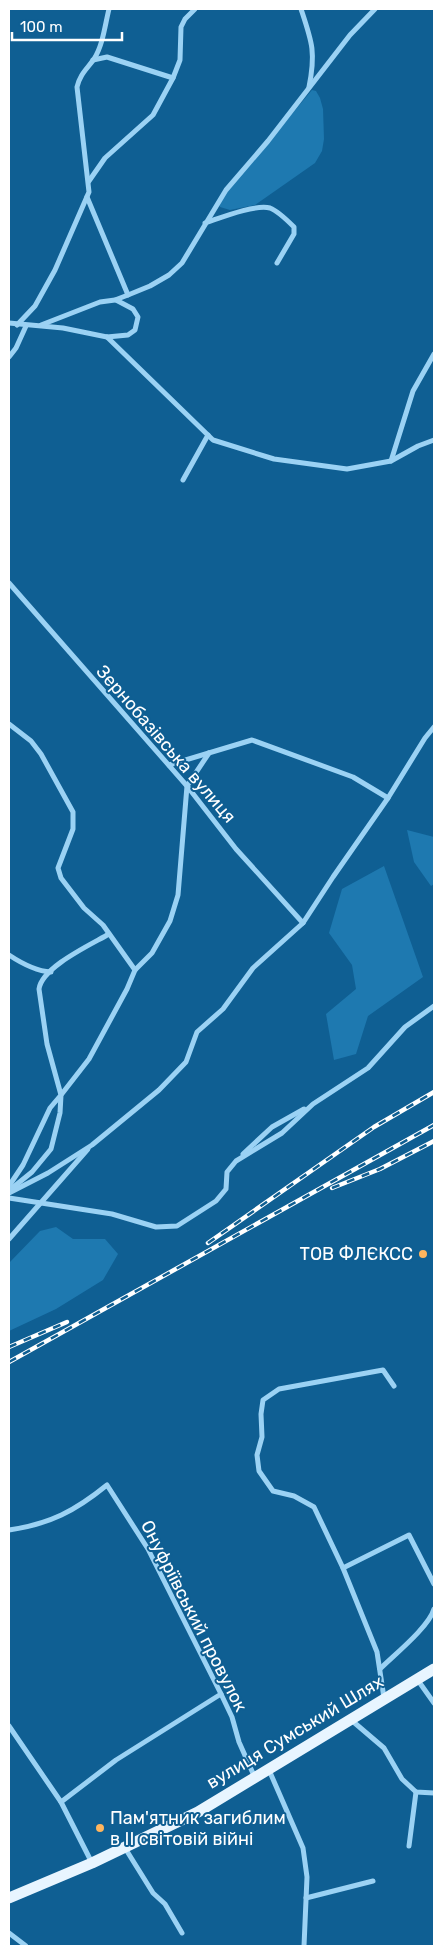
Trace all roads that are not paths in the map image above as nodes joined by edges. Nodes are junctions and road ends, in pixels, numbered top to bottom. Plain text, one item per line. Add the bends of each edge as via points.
1 (109, 9) edge
2 (195, 9) edge
3 (301, 9) edge
4 (375, 9) edge
5 (94, 60) junction
6 (173, 78) junction
7 (308, 90) junction
8 (89, 181) junction
9 (87, 197) junction
10 (205, 223) junction
11 (277, 263) dead end
12 (128, 296) junction
13 (115, 300) junction
14 (9, 324) edge
15 (17, 325) junction
16 (26, 326) junction
17 (41, 326) junction
18 (107, 337) junction
19 (434, 354) edge
20 (9, 357) edge
21 (208, 435) junction
22 (434, 440) edge
23 (391, 461) junction
24 (183, 480) dead end
25 (9, 583) edge
26 (9, 724) edge
27 (434, 727) edge
28 (209, 753) junction
29 (169, 765) junction
30 (187, 786) junction
31 (388, 798) junction
32 (303, 923) junction
33 (109, 934) junction
34 (9, 955) edge
35 (135, 970) junction
36 (50, 972) junction
37 (434, 1006) edge
38 (61, 1095) junction
39 (313, 1104) junction
40 (92, 1145) junction
41 (236, 1161) junction
42 (9, 1186) edge
43 (9, 1192) edge
44 (9, 1198) edge
45 (40, 1204) junction
46 (9, 1239) edge
47 (394, 1386) dead end
48 (9, 1530) edge
49 (343, 1568) junction
50 (434, 1584) edge
51 (434, 1609) edge
52 (380, 1669) junction
53 (434, 1669) edge
54 (417, 1679) junction
55 (222, 1694) junction
56 (384, 1698) junction
57 (434, 1702) edge
58 (350, 1719) junction
59 (9, 1726) edge
60 (269, 1770) junction
61 (255, 1778) junction
62 (416, 1792) junction
63 (434, 1793) edge
64 (61, 1802) junction
65 (409, 1846) dead end
66 (124, 1848) junction
67 (92, 1863) junction
68 (373, 1881) dead end
69 (9, 1898) edge
70 (306, 1898) junction
71 (9, 1933) edge
72 (182, 1933) dead end
73 (26, 1946) edge
74 (304, 1946) edge

1 - 5 street
2 - 6 street via 181,28 180,60
3 - 7 street via 314,49
4 - 7 street via 350,35
5 - 6 street via 107,57
5 - 8 street via 81,74 77,87
6 - 8 street via 153,115 105,158
7 - 10 street via 226,190
8 - 9 street
9 - 12 street
9 - 15 street via 39,299
10 - 11 street via 233,214 271,209 294,228 294,234
10 - 12 street via 182,263 150,286
12 - 13 street
13 - 17 street via 100,302
13 - 18 street via 134,309 138,326 128,335
14 - 15 street
15 - 16 street
16 - 17 street
16 - 20 street
17 - 18 street
18 - 21 street
19 - 23 street via 413,390
21 - 23 street via 213,440 274,459 347,470
21 - 24 street
22 - 23 street
25 - 29 street, Зернобазівська вулиця
26 - 33 street via 32,742 71,808 73,829 58,873 84,908
27 - 31 street
28 - 29 street
28 - 30 street
28 - 31 street via 252,740 353,777
29 - 30 street, Зернобазівська вулиця
30 - 32 street, Зернобазівська вулиця via 236,849
30 - 35 street via 178,895 170,921 152,953
31 - 32 street
32 - 40 street via 253,968 223,1009 198,1032 186,1062 159,1090
33 - 35 street
33 - 36 street
34 - 36 street via 32,968
35 - 38 street via 89,1058
36 - 38 street via 40,983 39,990 47,1044
37 - 39 street via 405,1027 368,1068
38 - 42 street via 50,1108 24,1165
38 - 43 street via 51,1149
39 - 41 street via 282,1133
39 - 41 street via 272,1127
40 - 43 street via 48,1173
40 - 45 street
41 - 45 street via 227,1172 226,1189 216,1201 177,1226 156,1227 112,1214
44 - 45 street
45 - 46 street
47 - 49 street via 383,1370 280,1389 263,1400 262,1436 257,1455 259,1471 274,1490 314,1507
48 - 55 street, Онуфріївський провулок via 64,1515 108,1485 148,1549
49 - 50 street via 409,1535
49 - 52 street via 377,1652
51 - 52 street via 414,1637
52 - 56 street
53 - 54 main road, вулиця Сумський Шлях
54 - 56 main road, вулиця Сумський Шлях
54 - 57 street
55 - 61 street, Онуфріївський провулок
55 - 64 street via 116,1760
56 - 58 main road, вулиця Сумський Шлях
58 - 60 main road, вулиця Сумський Шлях
58 - 62 street via 384,1748 402,1779
59 - 64 street
60 - 61 main road, вулиця Сумський Шлях
60 - 70 street via 303,1848
61 - 66 main road, вулиця Сумський Шлях via 198,1812
62 - 63 street
62 - 65 street
64 - 67 street
66 - 67 main road, вулиця Сумський Шлях
66 - 72 street
67 - 69 main road, вулиця Сумський Шлях
68 - 70 street
70 - 74 street
71 - 73 street

